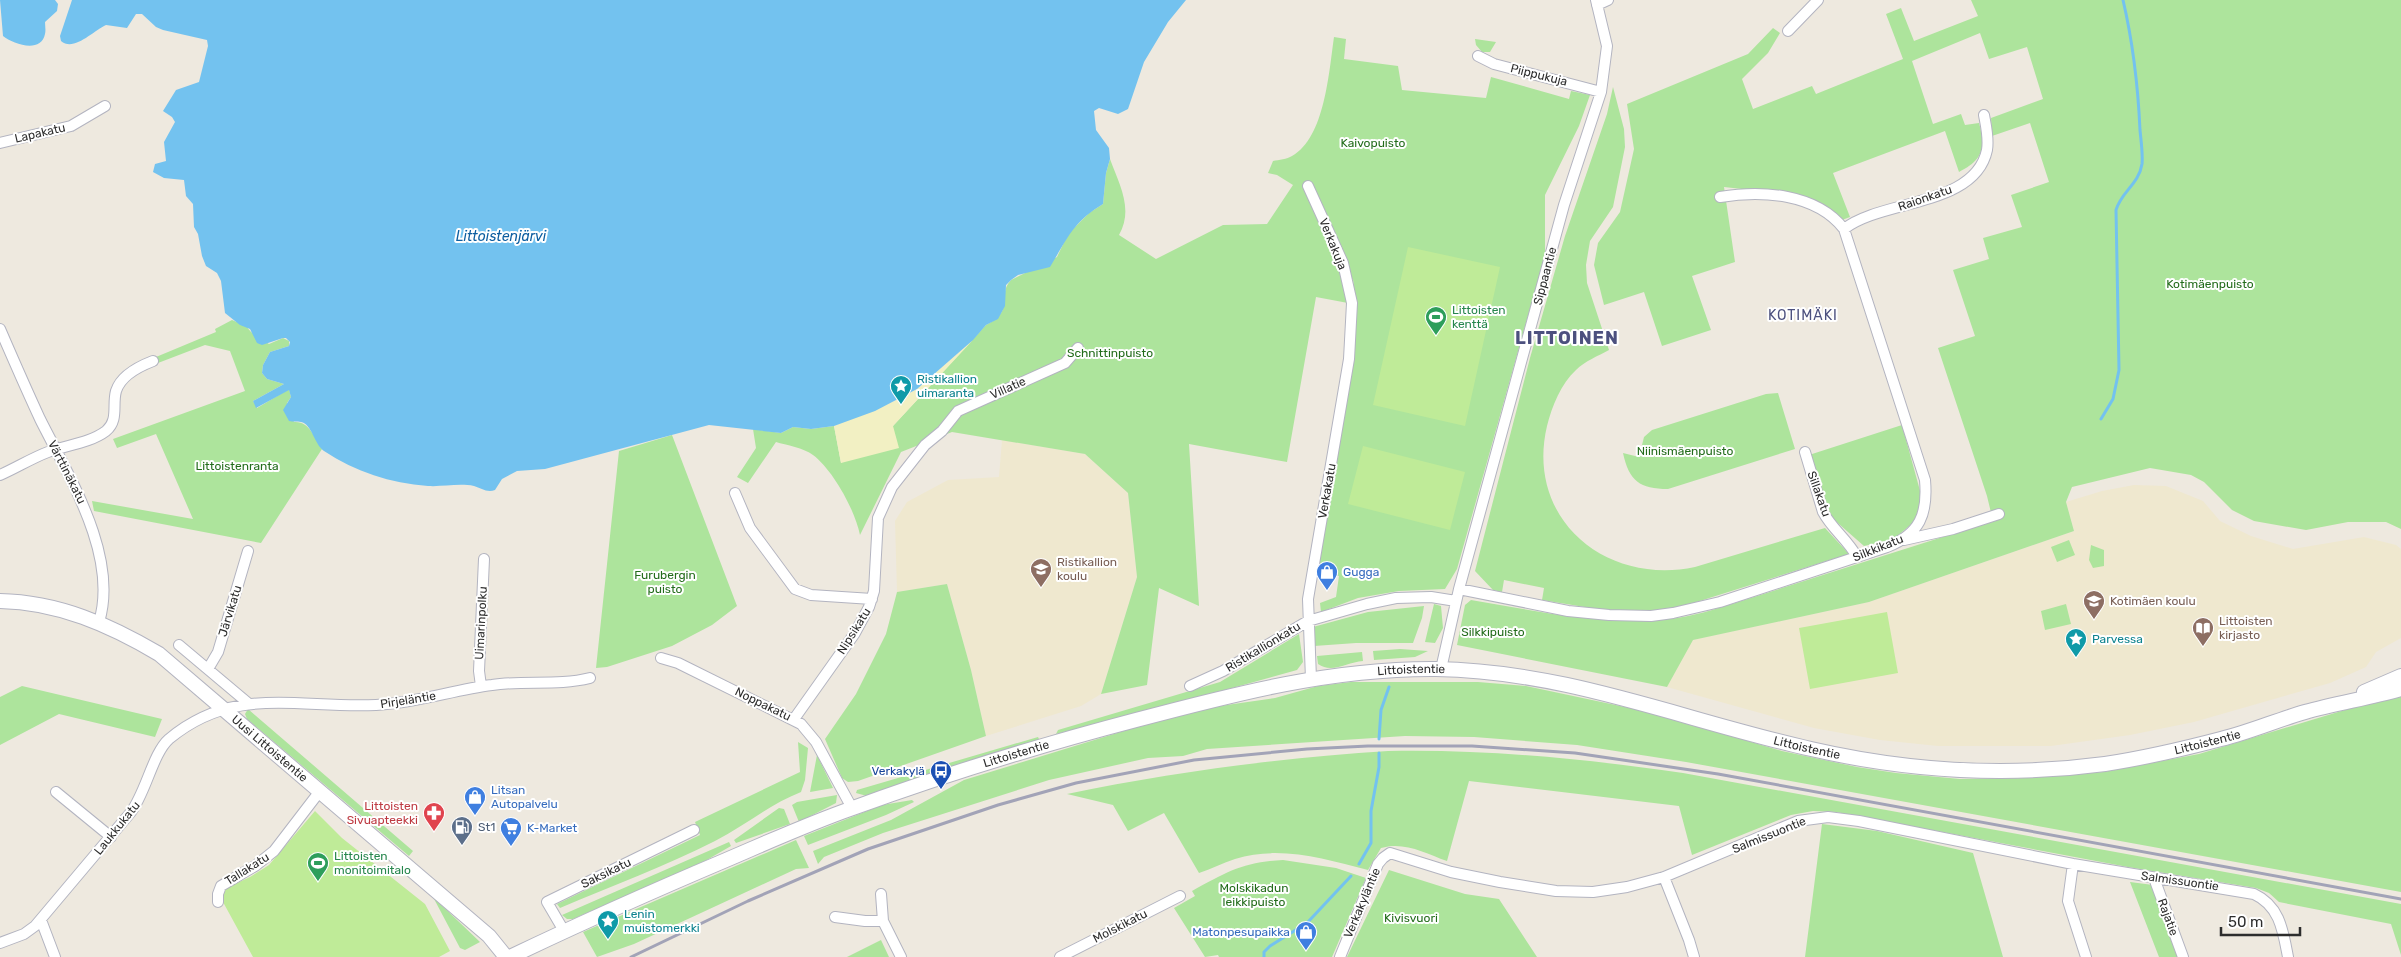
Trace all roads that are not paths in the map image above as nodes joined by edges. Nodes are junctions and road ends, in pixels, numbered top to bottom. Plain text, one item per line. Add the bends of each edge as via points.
1 (1608, 0) edge
2 (1818, 0) edge
3 (1597, 2) edge
4 (1788, 31) dead end
5 (1478, 56) dead end
6 (1601, 92) junction
7 (105, 106) dead end
8 (1984, 115) dead end
9 (0, 143) edge
10 (1308, 186) dead end
11 (1720, 197) dead end
12 (1844, 229) junction
13 (1352, 303) joint
14 (0, 328) edge
15 (1078, 348) dead end
16 (154, 360) dead end
17 (56, 450) junction
18 (1805, 452) dead end
19 (0, 475) edge
20 (902, 477) joint
21 (735, 493) dead end
22 (2000, 514) dead end
23 (1903, 540) junction
24 (248, 551) dead end
25 (1857, 557) junction
26 (484, 559) dead end
27 (1459, 589) junction
28 (872, 599) junction
29 (0, 601) edge
30 (1456, 601) junction
31 (1308, 620) junction
32 (99, 622) junction
33 (179, 645) dead end
34 (661, 658) dead end
35 (208, 669) junction
36 (1441, 669) junction
37 (2401, 676) edge
38 (590, 678) dead end
39 (1311, 679) junction
40 (481, 686) junction
41 (1190, 686) dead end
42 (2401, 689) edge
43 (2343, 701) junction
44 (248, 703) junction
45 (225, 708) junction
46 (794, 719) junction
47 (320, 791) junction
48 (56, 792) dead end
49 (852, 808) junction
50 (694, 830) dead end
51 (111, 837) junction
52 (1390, 853) joint
53 (2073, 864) junction
54 (1664, 877) junction
55 (2154, 878) junction
56 (881, 894) dead end
57 (1180, 896) dead end
58 (218, 902) dead end
59 (835, 917) dead end
60 (41, 920) junction
61 (883, 921) junction
62 (564, 931) junction
63 (0, 943) edge
64 (55, 957) edge
65 (508, 957) edge
66 (901, 957) edge
67 (1060, 957) edge
68 (1340, 957) edge
69 (1694, 957) edge
70 (2086, 957) edge
71 (2183, 957) edge
72 (2288, 957) edge

1 - 3 street
2 - 4 street
3 - 6 street, Sippaantie via 1607,46
5 - 6 street, Piippukuja via 1494,64
6 - 27 street, Sippaantie via 1564,205
7 - 9 street, Lapakatu via 71,126
8 - 12 street, Raionkatu via 1987,148 1980,165 1966,181 1935,196 1864,217
10 - 13 street, Verkakuja via 1343,262
11 - 12 street, Silkkikatu via 1759,195 1804,201 1833,216
12 - 23 street, Silkkikatu via 1925,480 1922,516 1915,529
13 - 31 street, Verkakatu via 1350,359 1308,599
14 - 17 street, Värttinäkatu
15 - 20 street, Villatie via 1065,363 958,411 925,445
16 - 17 street via 121,382 116,392 113,422 105,431
17 - 19 street
17 - 32 street, Värttinäkatu via 83,501 98,550 105,595
18 - 25 street, Sillakatu via 1823,512
20 - 28 street, Nipsikatu via 892,487 878,518
21 - 28 street via 750,528 795,589 811,595
22 - 23 street
23 - 25 street, Silkkikatu
24 - 35 street, Järvikatu via 218,652
25 - 27 street, Silkkikatu via 1720,602 1651,616 1568,611
26 - 40 street, Uimarinpolku
27 - 30 street, Sippaantie
28 - 46 street, Nipsikatu via 861,624
29 - 32 street, Uusi Littoistentie via 68,611
30 - 31 street, Ristikallionkatu via 1431,597 1396,598
30 - 36 street, Sippaantie
31 - 39 street, Verkakatu
31 - 41 street, Ristikallionkatu via 1224,671
32 - 45 street, Uusi Littoistentie via 159,654
33 - 35 street
34 - 46 street, Noppakatu via 678,663
35 - 44 street
36 - 39 street, Littoistentie via 1365,672
36 - 43 street, Littoistentie via 1596,690 1814,750 1892,764 1954,770 2062,768 2127,760 2228,738
37 - 43 street, Littoistentie
38 - 40 street, Pirjeläntie
39 - 49 street, Littoistentie via 1226,696 1051,742
40 - 44 street, Pirjeläntie via 416,701 378,705
42 - 43 street, Littoistentie
44 - 45 street, Pirjeläntie
45 - 47 street, Uusi Littoistentie
45 - 51 street, Laukkukatu via 164,744 140,800
46 - 49 street, Noppakatu via 812,736
47 - 58 street, Tallakatu via 274,851 255,866 223,883
47 - 65 street, Uusi Littoistentie via 489,936
48 - 51 street
49 - 62 street, Littoistentie
50 - 62 street, Saksikatu via 547,902
51 - 60 street, Laukkukatu
52 - 54 street, Salmissuontie via 1475,878 1556,891 1610,890
52 - 68 street, Verkakyläntie via 1378,864
53 - 54 street, Salmissuontie via 1859,821 1818,818 1798,820
53 - 55 street, Salmissuontie
53 - 70 street via 2068,902
54 - 69 street
55 - 71 street, Rajatie
55 - 72 street, Salmissuontie via 2243,890 2263,898 2276,912
56 - 61 street
57 - 67 street, Molskikatu
59 - 61 street
60 - 63 street, Laukkukatu via 24,934
60 - 64 street
61 - 66 street
62 - 65 street, Littoistentie

